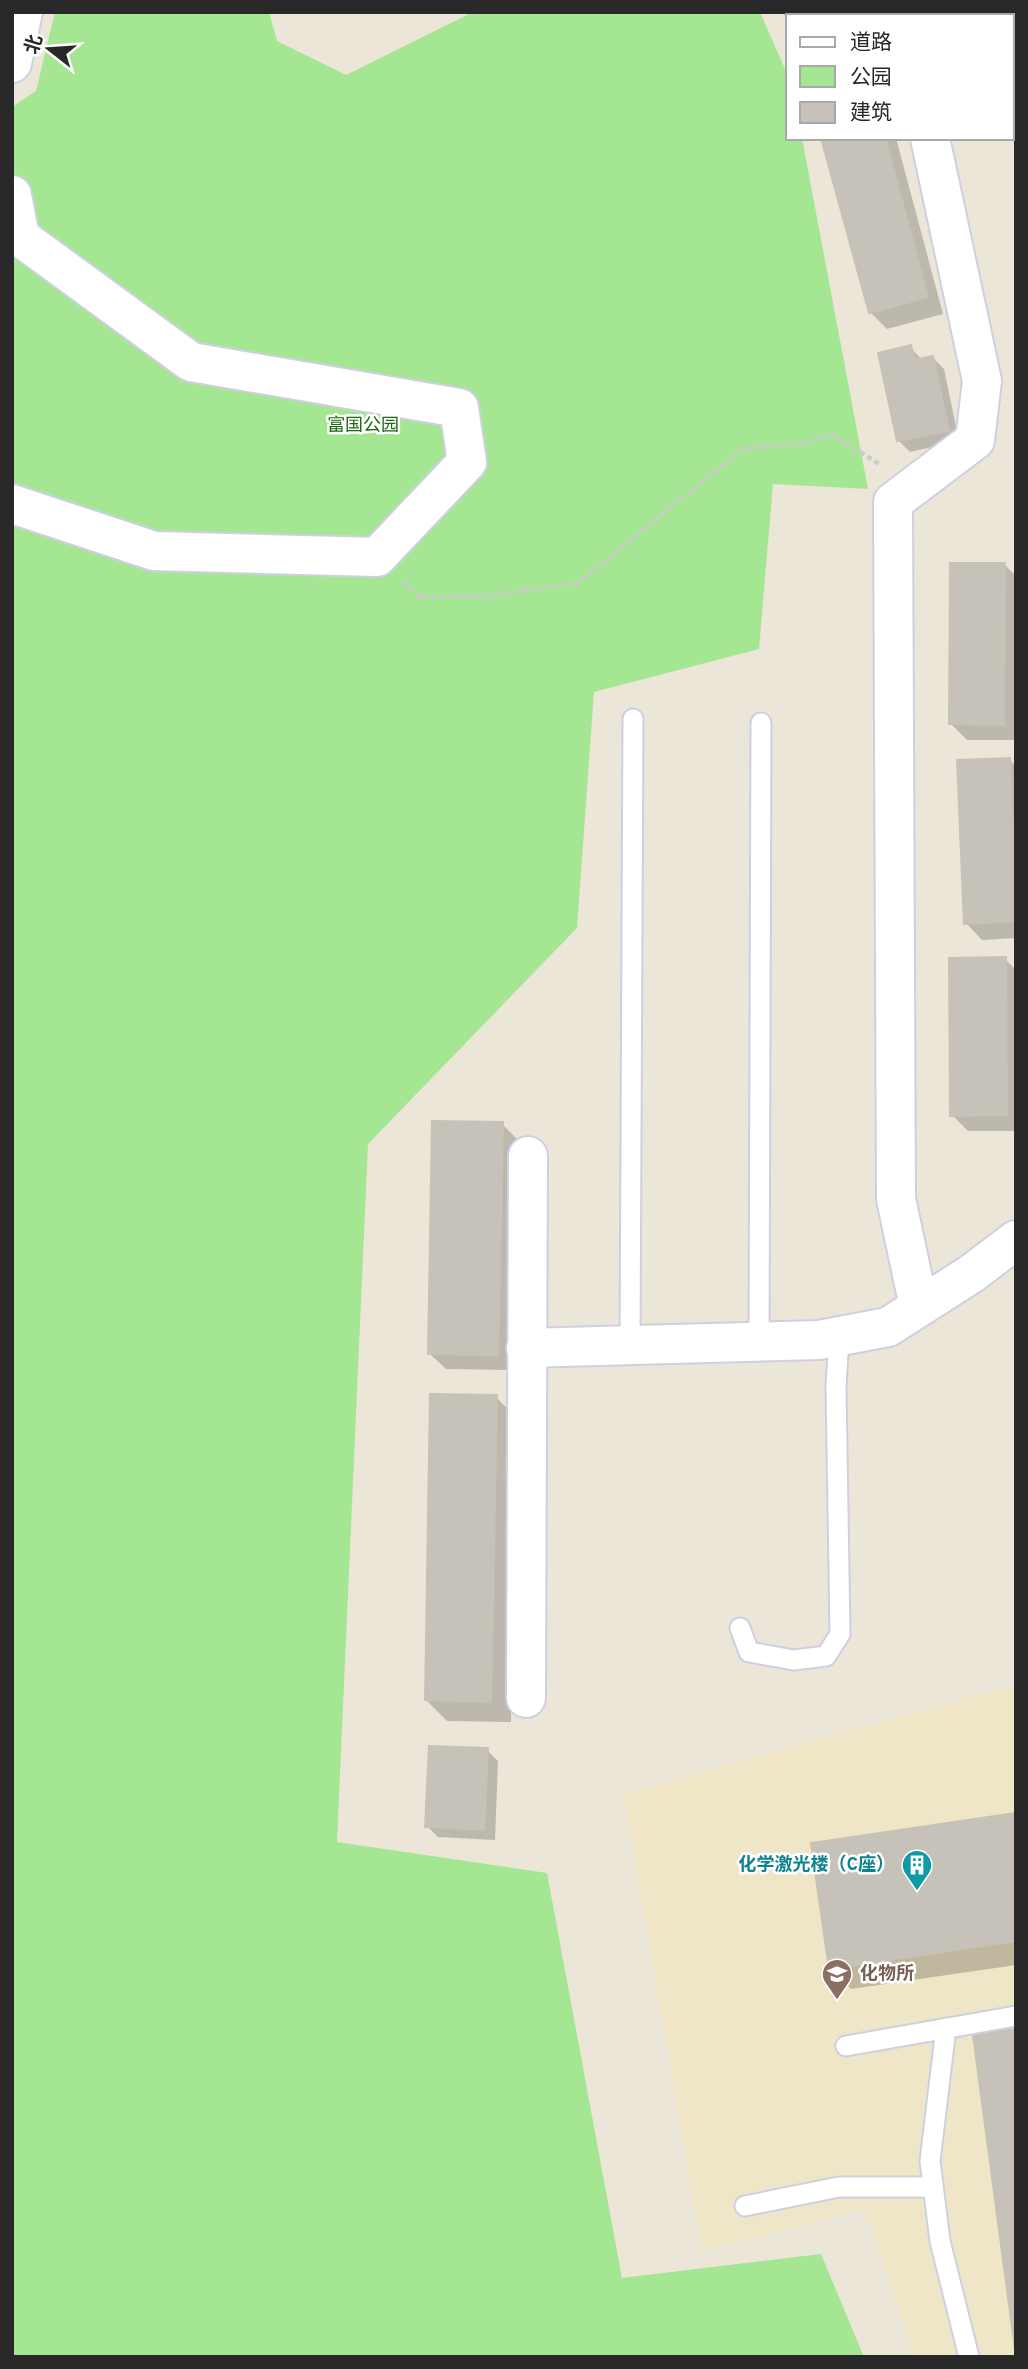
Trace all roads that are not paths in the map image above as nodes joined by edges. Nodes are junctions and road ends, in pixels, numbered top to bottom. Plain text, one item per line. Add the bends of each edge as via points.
1 (23, 12) edge
2 (12, 63) edge
3 (930, 140) edge
4 (12, 195) edge
5 (12, 504) edge
6 (633, 719) dead end
7 (761, 723) dead end
8 (528, 1156) dead end
9 (1016, 1240) edge
10 (919, 1307) junction
11 (839, 1336) junction
12 (760, 1341) junction
13 (630, 1345) junction
14 (526, 1348) junction
15 (740, 1628) dead end
16 (526, 1698) dead end
17 (1016, 2016) edge
18 (946, 2028) junction
19 (846, 2046) dead end
20 (933, 2187) junction
21 (745, 2206) dead end
22 (969, 2357) edge

1 - 2 street
3 - 10 street via 982,380 975,440 893,502 896,1199
4 - 5 street via 20,237 191,362 459,408 467,462 377,557 155,551
6 - 13 lane
7 - 12 lane
8 - 14 street
9 - 10 street
10 - 11 street via 888,1327
11 - 12 street
11 - 15 lane via 840,1634 827,1656 794,1660 749,1652
12 - 13 street
13 - 14 street
14 - 16 street
17 - 18 lane
18 - 19 lane
18 - 20 lane via 930,2161
20 - 21 lane via 839,2187
20 - 22 lane via 940,2241

